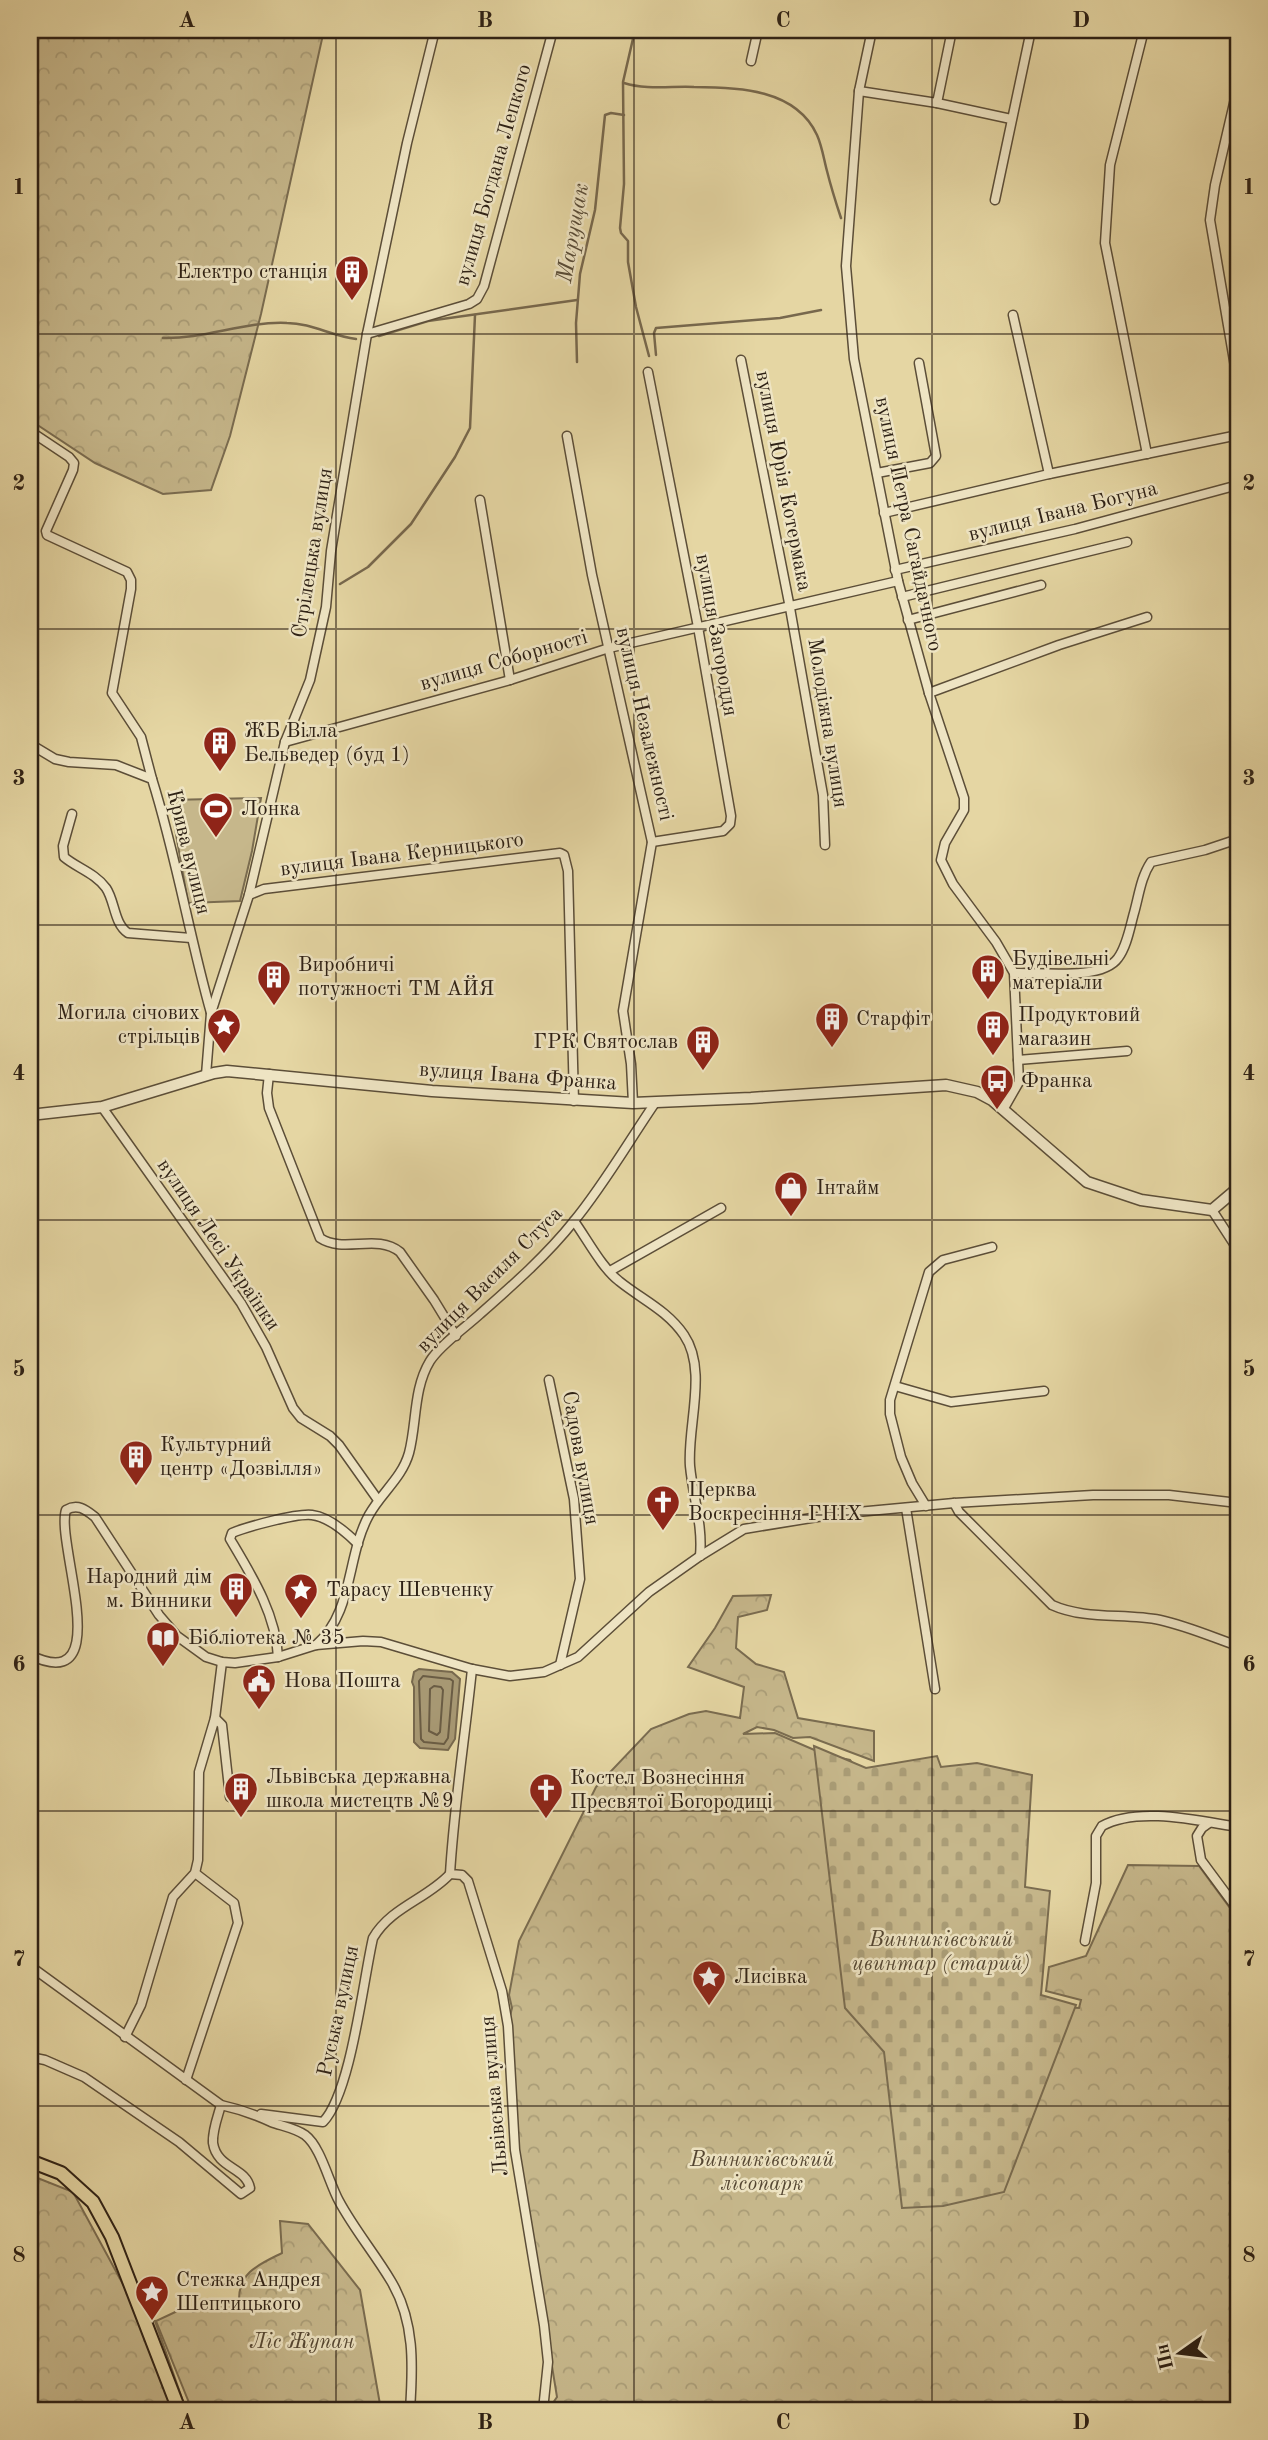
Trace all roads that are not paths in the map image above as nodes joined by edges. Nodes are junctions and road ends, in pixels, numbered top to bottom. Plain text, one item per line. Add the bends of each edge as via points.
1 (435, 30) edge
2 (553, 30) edge
3 (758, 30) edge
4 (872, 30) edge
5 (952, 30) edge
6 (1031, 30) edge
7 (1144, 30) edge
8 (751, 61) dead end
9 (1238, 86) edge
10 (859, 92) junction
11 (937, 103) junction
12 (1011, 119) junction
13 (995, 200) dead end
14 (1013, 315) dead end
15 (367, 334) junction
16 (741, 360) dead end
17 (919, 363) dead end
18 (648, 372) dead end
19 (1238, 384) edge
20 (30, 431) edge
21 (1238, 435) edge
22 (567, 436) dead end
23 (1147, 454) junction
24 (877, 473) junction
25 (1049, 474) junction
26 (1238, 485) edge
27 (480, 500) dead end
28 (884, 513) junction
29 (1127, 542) dead end
30 (895, 570) junction
31 (898, 581) junction
32 (1041, 585) dead end
33 (902, 597) junction
34 (790, 608) junction
35 (1147, 617) dead end
36 (908, 620) junction
37 (698, 627) junction
38 (610, 648) junction
39 (510, 680) junction
40 (929, 693) junction
41 (285, 742) junction
42 (30, 744) edge
43 (152, 779) junction
44 (72, 814) dead end
45 (1238, 839) edge
46 (652, 842) junction
47 (825, 845) dead end
48 (249, 895) junction
49 (191, 938) junction
50 (1014, 972) junction
51 (211, 1013) junction
52 (1127, 1051) dead end
53 (1018, 1060) junction
54 (270, 1074) junction
55 (206, 1075) junction
56 (574, 1101) junction
57 (633, 1103) junction
58 (656, 1103) junction
59 (102, 1107) junction
60 (1003, 1110) junction
61 (30, 1115) edge
62 (1238, 1188) edge
63 (721, 1208) dead end
64 (1212, 1210) junction
65 (575, 1221) junction
66 (992, 1247) dead end
67 (1238, 1250) edge
68 (610, 1271) junction
69 (456, 1335) junction
70 (549, 1380) dead end
71 (895, 1386) junction
72 (1044, 1391) dead end
73 (378, 1500) junction
74 (954, 1503) junction
75 (1238, 1503) edge
76 (926, 1506) junction
77 (906, 1508) junction
78 (358, 1544) junction
79 (700, 1556) junction
80 (316, 1645) junction
81 (1238, 1646) edge
82 (30, 1655) edge
83 (278, 1657) junction
84 (222, 1662) junction
85 (560, 1665) junction
86 (472, 1669) junction
87 (935, 1689) dead end
88 (215, 1718) junction
89 (230, 1797) dead end
90 (1209, 1823) junction
91 (1238, 1827) edge
92 (195, 1873) junction
93 (450, 1874) junction
94 (1238, 1910) edge
95 (1085, 1941) dead end
96 (30, 1966) edge
97 (125, 2037) junction
98 (30, 2057) edge
99 (186, 2080) junction
100 (221, 2105) junction
101 (255, 2113) junction
102 (30, 2161) edge
103 (179, 2410) edge
104 (411, 2410) edge
105 (543, 2410) edge

1 - 15 street, Стрілецька вулиця
2 - 15 street, вулиця Богдана Лепкого via 477,299
3 - 8 street
4 - 10 street, вулиця Петра Сагайдачного
5 - 11 street
6 - 12 street
7 - 23 street via 1111,165 1105,243
9 - 19 street via 1209,220
10 - 11 street
10 - 24 street, вулиця Петра Сагайдачного via 846,265 854,359
11 - 12 street
12 - 13 street
14 - 25 street
15 - 41 street, Стрілецька вулиця via 326,607 310,680
16 - 34 street, вулиця Юрія Котермака
17 - 24 street via 936,456 930,463
18 - 37 street, вулиця Загороддя
20 - 43 street via 74,463 47,535 130,576 112,693 141,737
21 - 23 street
22 - 38 street, вулиця Незалежності
23 - 25 street
24 - 28 street, вулиця Петра Сагайдачного
25 - 28 street
26 - 30 street, вулиця Івана Богуна via 1075,529
27 - 39 street
28 - 30 street, вулиця Петра Сагайдачного
29 - 33 street
30 - 31 street, вулиця Петра Сагайдачного
31 - 33 street, вулиця Петра Сагайдачного
31 - 34 street, вулиця Соборності
32 - 36 street
33 - 36 street, вулиця Петра Сагайдачного
34 - 37 street, вулиця Соборності
34 - 47 street, Молодіжна вулиця via 823,795
35 - 40 street
36 - 40 street, вулиця Петра Сагайдачного
37 - 38 street, вулиця Соборності
37 - 46 street, вулиця Загороддя via 730,824 710,834
38 - 39 street, вулиця Соборності
38 - 46 street, вулиця Незалежності
39 - 41 street, вулиця Соборності
40 - 50 street, вулиця Петра Сагайдачного via 964,798 964,810 941,860
41 - 48 street, Стрілецька вулиця
42 - 43 street, Крива вулиця via 55,758 116,765
43 - 49 street, Крива вулиця
44 - 49 street, Крива вулиця via 64,857 104,885 122,930
45 - 50 street via 1151,862 1142,877 1124,947 1104,970
46 - 57 street, вулиця Незалежності via 622,1011
48 - 51 street, Стрілецька вулиця
48 - 56 street, вулиця Івана Керницького via 264,889 560,853 568,871
49 - 51 street, Крива вулиця
50 - 53 street
51 - 55 street, Стрілецька вулиця
52 - 53 street
53 - 60 street via 1019,1082
54 - 55 street, вулиця Івана Франка
54 - 56 street, вулиця Івана Франка
54 - 69 street via 269,1108 320,1238 335,1244 394,1247
55 - 59 street, вулиця Івана Франка
56 - 57 street, вулиця Івана Франка
57 - 58 street, вулиця Івана Франка
58 - 60 street, вулиця Івана Франка via 946,1085 977,1092
58 - 65 street, вулиця Василя Стуса
59 - 61 street, вулиця Івана Франка
59 - 73 street, вулиця Лесі Українки via 241,1303 300,1418 330,1436
60 - 64 street, вулиця Івана Франка via 1087,1182 1141,1200
62 - 64 street
63 - 68 street
64 - 67 street
65 - 68 street
65 - 69 street, вулиця Василя Стуса
66 - 71 street via 943,1260 929,1272
68 - 79 street via 666,1314 690,1344 695,1391 690,1465
69 - 73 street, вулиця Василя Стуса via 430,1362 422,1380 408,1457
70 - 85 street, Садова вулиця via 574,1499 580,1579
71 - 72 street via 951,1402
71 - 76 street via 890,1400 894,1434
73 - 78 street, вулиця Василя Стуса
74 - 75 street via 1144,1495
74 - 76 street
74 - 81 street via 1052,1605 1159,1620
76 - 77 street
77 - 79 street via 744,1529
77 - 87 street
78 - 80 street, вулиця Василя Стуса via 338,1617
78 - 83 street via 330,1521 312,1515 232,1533 230,1539 271,1618
79 - 85 street via 649,1592 578,1657
80 - 83 street
80 - 86 street via 381,1642
82 - 84 street via 57,1662 72,1655 77,1646 78,1618 63,1527 66,1510 76,1506 95,1517 177,1636 205,1657
83 - 84 street
84 - 88 street
85 - 86 street via 510,1676
86 - 93 street
88 - 89 street via 222,1725
88 - 92 street via 199,1772
90 - 91 street
90 - 94 street via 1197,1836 1201,1860
90 - 95 street via 1152,1815 1102,1826 1096,1836 1096,1883
92 - 97 street via 173,1897 141,2005
92 - 99 street via 234,1903 238,1923
93 - 101 street, Руська вулиця via 390,1917 373,1938 344,2075 329,2116 323,2122
93 - 105 street, Львівська вулиця via 468,1881 502,1991 516,2150 545,2336
96 - 97 street
97 - 99 street
98 - 100 street via 84,2077 179,2142 241,2194 250,2188 246,2177 224,2164 213,2144
99 - 100 street
100 - 101 street
101 - 104 street via 297,2130 313,2142 340,2202 392,2282 408,2321
102 - 103 main road via 61,2173 93,2202 112,2237

